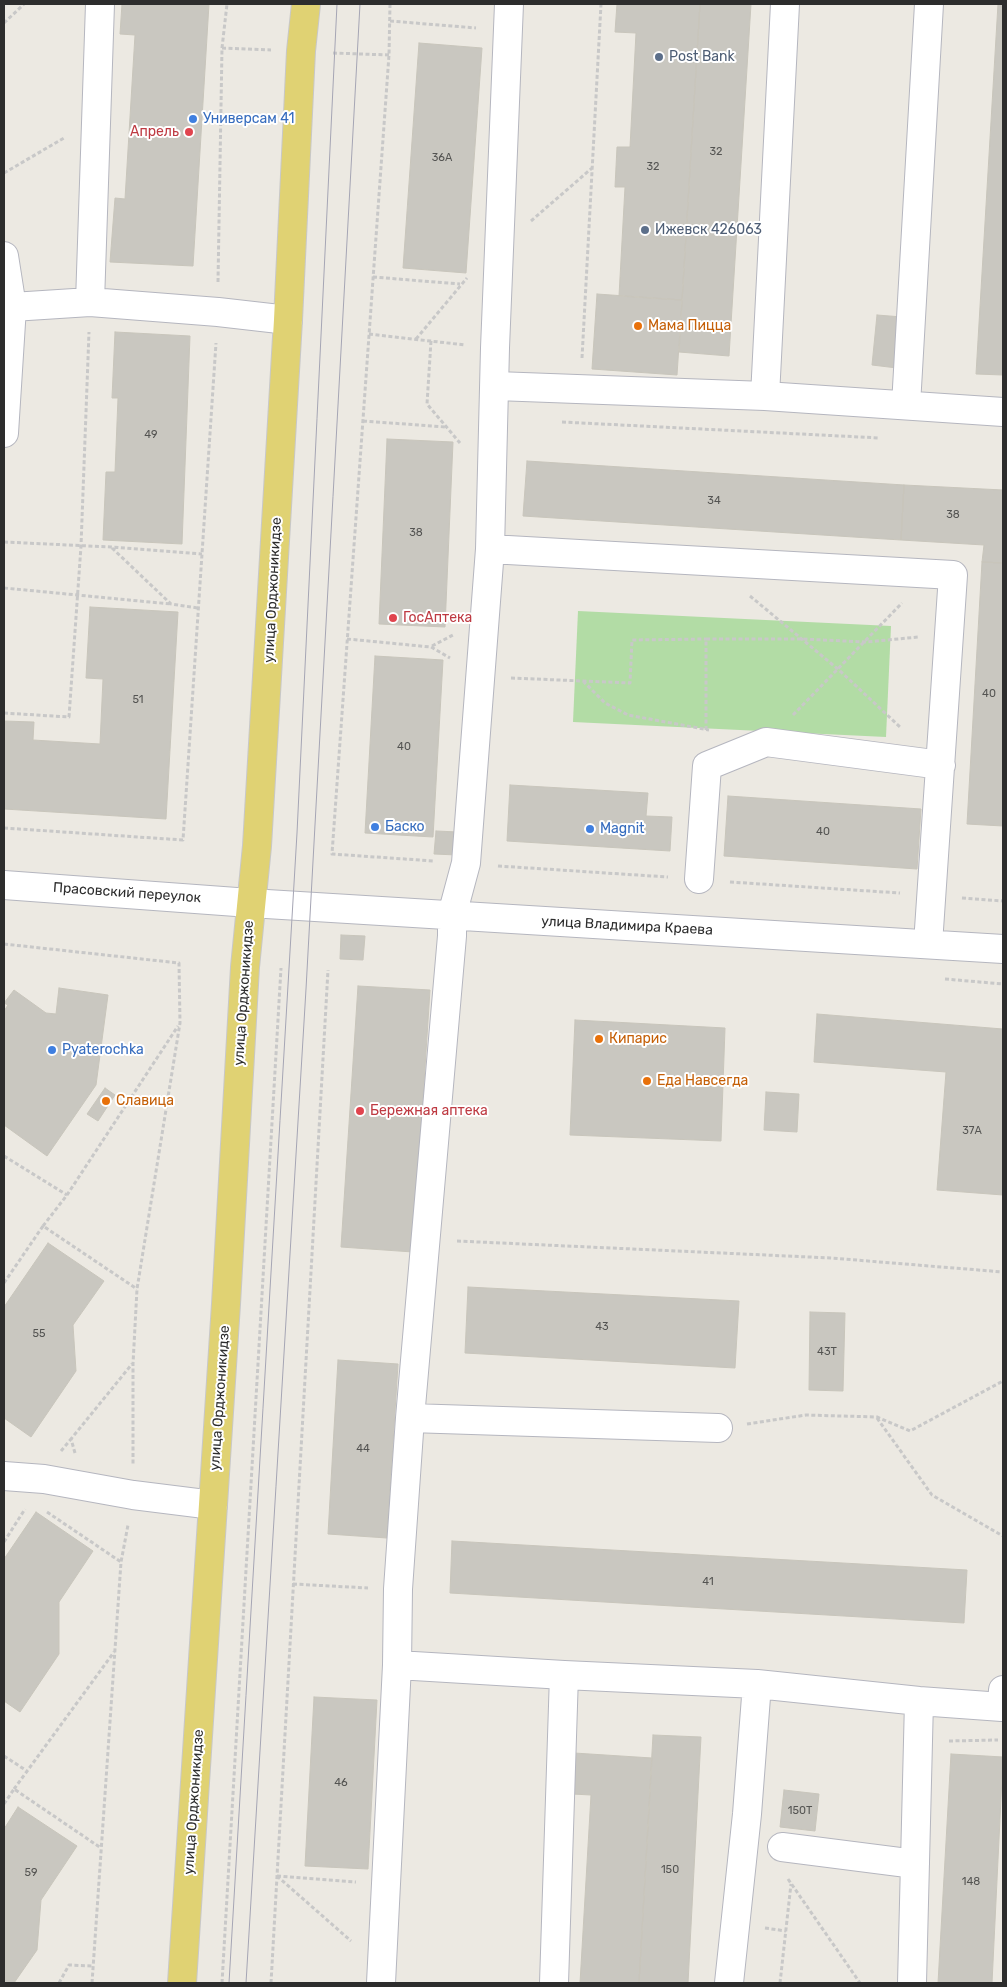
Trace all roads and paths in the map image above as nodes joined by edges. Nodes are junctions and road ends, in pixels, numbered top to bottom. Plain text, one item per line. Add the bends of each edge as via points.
1 (24, 4) edge
2 (100, 4) edge
3 (227, 4) edge
4 (306, 4) edge
5 (390, 4) edge
6 (601, 4) edge
7 (785, 4) edge
8 (929, 4) edge
9 (509, 17) edge
10 (390, 21) junction
11 (4, 23) edge
12 (96, 118) junction
13 (4, 173) edge
14 (4, 256) edge
15 (373, 277) junction
16 (498, 286) junction
17 (90, 302) junction
18 (12, 307) junction
19 (218, 312) junction
20 (288, 320) junction
21 (369, 334) junction
22 (431, 341) junction
23 (495, 348) junction
24 (496, 386) junction
25 (581, 389) junction
26 (765, 396) junction
27 (906, 405) junction
28 (1003, 412) edge
29 (362, 421) junction
30 (555, 422) dead end
31 (584, 423) junction
32 (447, 427) junction
33 (4, 433) edge
34 (884, 438) dead end
35 (491, 480) junction
36 (4, 542) edge
37 (81, 546) junction
38 (111, 547) junction
39 (490, 549) junction
40 (202, 554) junction
41 (710, 561) junction
42 (930, 573) junction
43 (4, 588) edge
44 (77, 596) junction
45 (171, 604) junction
46 (198, 608) junction
47 (949, 635) junction
48 (347, 639) junction
49 (706, 639) junction
50 (802, 639) junction
51 (866, 642) junction
52 (839, 670) junction
53 (480, 677) junction
54 (583, 681) junction
55 (4, 713) edge
56 (706, 730) junction
57 (715, 731) dead end
58 (904, 731) dead end
59 (766, 742) junction
60 (941, 765) junction
61 (707, 766) junction
62 (4, 828) edge
63 (332, 854) dead end
64 (699, 879) dead end
65 (4, 885) edge
66 (250, 903) junction
67 (452, 915) junction
68 (4, 944) edge
69 (928, 944) junction
70 (1003, 949) edge
71 (179, 963) dead end
72 (281, 968) dead end
73 (328, 970) dead end
74 (180, 1023) dead end
75 (4, 1156) edge
76 (67, 1195) junction
77 (43, 1226) junction
78 (426, 1240) junction
79 (1003, 1272) edge
80 (4, 1283) edge
81 (137, 1288) dead end
82 (133, 1364) dead end
83 (1003, 1381) edge
84 (877, 1417) junction
85 (410, 1418) junction
86 (718, 1428) joint
87 (4, 1476) edge
88 (55, 1481) junction
89 (213, 1505) junction
90 (37, 1506) junction
91 (1003, 1536) edge
92 (4, 1542) edge
93 (121, 1562) dead end
94 (293, 1584) junction
95 (398, 1589) junction
96 (115, 1652) dead end
97 (398, 1664) junction
98 (564, 1675) junction
99 (757, 1684) junction
100 (1003, 1690) edge
101 (918, 1700) junction
102 (1003, 1740) edge
103 (945, 1741) dead end
104 (4, 1756) edge
105 (27, 1771) junction
106 (14, 1789) junction
107 (4, 1804) edge
108 (782, 1846) dead end
109 (101, 1848) dead end
110 (915, 1864) junction
111 (277, 1876) junction
112 (786, 1876) dead end
113 (791, 1884) junction
114 (386, 1885) junction
115 (93, 1966) dead end
116 (381, 1975) edge
117 (59, 1983) edge
118 (182, 1983) edge
119 (222, 1983) edge
120 (271, 1983) edge
121 (554, 1983) edge
122 (729, 1983) edge
123 (780, 1983) edge
124 (860, 1983) edge
125 (912, 1983) edge

1 - 11 path
2 - 12 street
3 - 19 path via 222,48
4 - 20 main road, улица Орджоникидзе
5 - 10 path
6 - 25 path
7 - 26 street
8 - 27 street
9 - 10 path
9 - 16 street
10 - 15 path
12 - 13 path
12 - 17 street
14 - 18 street
15 - 16 path
15 - 21 path
16 - 23 street
17 - 18 street
17 - 19 street
17 - 37 path
18 - 33 street
19 - 20 street
19 - 40 path
20 - 66 main road, улица Орджоникидзе via 257,846
21 - 22 path
21 - 29 path
22 - 23 path
22 - 32 path via 427,404
23 - 24 street
24 - 25 street
24 - 35 street
25 - 26 street
25 - 31 path
26 - 27 street
27 - 28 street
29 - 32 path
29 - 48 path
30 - 31 path
31 - 34 path
32 - 35 path
35 - 39 street
36 - 37 path
37 - 38 path
37 - 44 path
38 - 40 path
38 - 45 path
39 - 41 street
39 - 53 street
40 - 46 path
41 - 42 street
41 - 50 path
42 - 47 street via 953,574
42 - 51 path
43 - 44 path
44 - 45 path
44 - 55 path via 69,717
45 - 46 path
46 - 62 path via 183,840
47 - 51 path
47 - 60 street
48 - 53 path via 431,647
48 - 63 path
49 - 50 path
49 - 54 path via 632,640 630,683
49 - 56 path
50 - 51 path
50 - 52 path
51 - 52 path
52 - 58 path
52 - 59 path
53 - 54 path
53 - 67 street via 466,863
54 - 56 path via 605,702 628,715
56 - 57 path
56 - 61 path
59 - 60 street
59 - 61 street
60 - 69 street
61 - 64 street
65 - 66 street, Прасовский переулок
66 - 67 street, улица Владимира Краева
66 - 89 main road, улица Орджоникидзе
67 - 69 street, улица Владимира Краева
67 - 78 street
68 - 71 path
69 - 70 street, улица Владимира Краева
72 - 119 path
73 - 94 path
74 - 76 path
75 - 76 path
76 - 77 path
77 - 80 path
77 - 81 path
78 - 79 path via 831,1258
78 - 85 street
82 - 88 path via 71,1439 75,1455
83 - 84 path via 910,1431
84 - 86 path via 806,1415
84 - 91 path via 932,1495
85 - 86 street
85 - 95 street
87 - 88 street
88 - 89 street
88 - 90 path
89 - 118 main road, улица Орджоникидзе
90 - 92 path via 30,1501
90 - 93 path
94 - 95 path
94 - 111 path
95 - 97 street
96 - 105 path
97 - 98 street
97 - 114 street
98 - 99 street
98 - 121 street
99 - 101 street
99 - 122 street
100 - 101 street via 1002,1707
101 - 110 street
102 - 103 path
104 - 105 path
105 - 106 path
106 - 107 path
106 - 109 path
108 - 110 street
110 - 125 street
111 - 114 path
111 - 116 path
111 - 120 path
112 - 113 path
113 - 123 path
113 - 124 path
114 - 116 street
115 - 117 path via 69,1965

